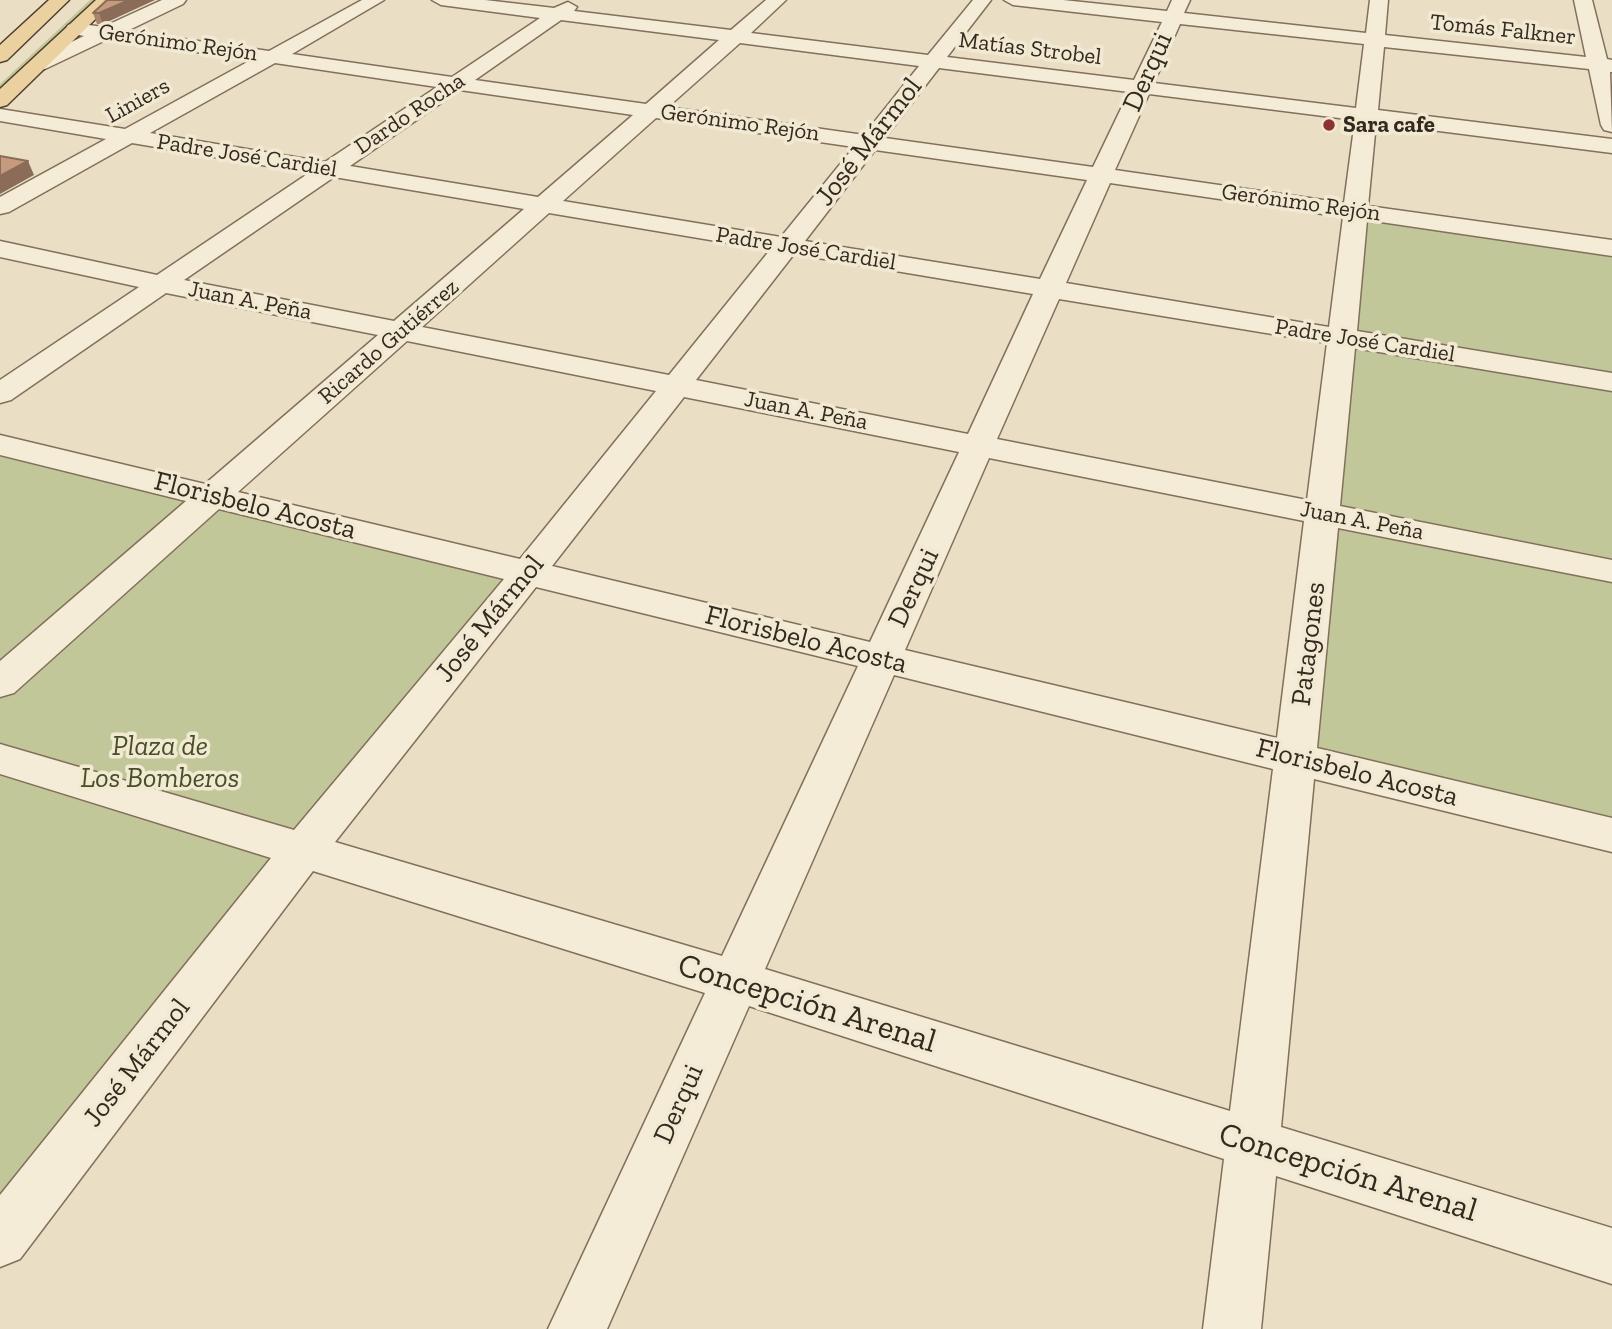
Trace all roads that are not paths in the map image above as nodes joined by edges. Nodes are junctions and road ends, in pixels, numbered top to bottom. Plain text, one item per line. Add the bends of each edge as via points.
1 (37, 0) edge
2 (60, 0) edge
3 (82, 0) edge
4 (106, 0) edge
5 (177, 0) edge
6 (375, 0) edge
7 (441, 0) edge
8 (578, 0) edge
9 (777, 0) edge
10 (982, 0) edge
11 (1013, 0) edge
12 (1379, 0) edge
13 (1587, 1) edge
14 (1177, 9) edge
15 (557, 14) junction
16 (75, 29) junction
17 (0, 32) edge
18 (105, 33) junction
19 (736, 37) junction
20 (1375, 40) junction
21 (0, 56) edge
22 (274, 56) junction
23 (933, 61) junction
24 (38, 65) junction
25 (1605, 66) edge
26 (0, 76) edge
27 (457, 82) junction
28 (1141, 87) junction
29 (0, 101) edge
30 (652, 110) junction
31 (0, 115) edge
32 (1367, 116) junction
33 (1612, 125) edge
34 (128, 136) junction
35 (870, 141) junction
36 (1612, 146) edge
37 (329, 169) junction
38 (1101, 174) junction
39 (544, 205) junction
40 (0, 207) edge
41 (1356, 211) junction
42 (788, 245) junction
43 (1612, 248) edge
44 (0, 249) edge
45 (162, 284) junction
46 (1049, 289) junction
47 (401, 331) junction
48 (1342, 337) junction
49 (1612, 382) edge
50 (677, 386) junction
51 (0, 394) edge
52 (0, 445) edge
53 (979, 445) junction
54 (212, 496) junction
55 (1324, 513) junction
56 (1612, 570) edge
57 (528, 572) junction
58 (882, 658) junction
59 (0, 683) edge
60 (1295, 758) junction
61 (0, 759) edge
62 (1612, 835) edge
63 (303, 851) junction
64 (735, 981) junction
65 (1253, 1143) junction
66 (0, 1239) edge
67 (1612, 1256) edge
68 (577, 1329) edge
69 (1232, 1329) edge

1 - 17 main road
2 - 21 main road
3 - 26 main road
4 - 16 main road
5 - 18 street
6 - 22 street, Liniers
7 - 15 street, Matías Strobel
8 - 15 street, Dardo Rocha
9 - 19 street, Ricardo Gutiérrez
10 - 23 street, José Mármol
11 - 14 street, Tomás Falkner
12 - 20 street, Patagones
13 - 25 street
14 - 20 street, Tomás Falkner
14 - 28 street, Derqui
15 - 19 street, Matías Strobel
15 - 27 street, Dardo Rocha
16 - 18 street, Gerónimo Rejón
16 - 24 main road
18 - 22 street, Gerónimo Rejón
18 - 24 street
19 - 23 street, Matías Strobel
19 - 30 street, Ricardo Gutiérrez
20 - 25 street, Tomás Falkner
20 - 32 street, Patagones
22 - 27 street, Gerónimo Rejón
22 - 34 street, Liniers
23 - 28 street, Matías Strobel
23 - 35 street, José Mármol
24 - 29 main road
25 - 33 street
27 - 30 street, Gerónimo Rejón
27 - 37 street, Dardo Rocha
28 - 32 street, Matías Strobel
28 - 38 street, Derqui
30 - 35 street, Gerónimo Rejón
30 - 39 street, Ricardo Gutiérrez
31 - 34 street, Padre José Cardiel
32 - 36 street, Matías Strobel
32 - 41 street, Patagones
34 - 37 street, Padre José Cardiel
34 - 40 street, Liniers
35 - 38 street, Gerónimo Rejón
35 - 42 street, José Mármol
37 - 39 street, Padre José Cardiel
37 - 45 street, Dardo Rocha
38 - 41 street, Gerónimo Rejón
38 - 46 street, Derqui
39 - 42 street, Padre José Cardiel
39 - 47 street, Ricardo Gutiérrez
41 - 43 street, Gerónimo Rejón
41 - 48 street, Patagones
42 - 46 street, Padre José Cardiel
42 - 50 street, José Mármol
44 - 45 street, Juan A. Peña
45 - 47 street, Juan A. Peña
45 - 51 street, Dardo Rocha
46 - 48 street, Padre José Cardiel
46 - 53 street, Derqui
47 - 50 street, Juan A. Peña
47 - 54 street, Ricardo Gutiérrez
48 - 49 street, Padre José Cardiel
48 - 55 street, Patagones
50 - 53 street, Juan A. Peña
50 - 57 street, José Mármol
52 - 54 street, Florisbelo Acosta
53 - 55 street, Juan A. Peña
53 - 58 street, Derqui
54 - 57 street, Florisbelo Acosta
54 - 59 street, Ricardo Gutiérrez
55 - 56 street, Juan A. Peña
55 - 60 street, Patagones
57 - 58 street, Florisbelo Acosta
57 - 63 street, José Mármol
58 - 60 street, Florisbelo Acosta
58 - 64 street, Derqui
60 - 62 street, Florisbelo Acosta
60 - 65 street, Patagones
61 - 63 street, Concepción Arenal
63 - 64 street, Concepción Arenal
63 - 66 street, José Mármol
64 - 65 street, Concepción Arenal
64 - 68 street, Derqui
65 - 67 street, Concepción Arenal
65 - 69 street, Patagones

